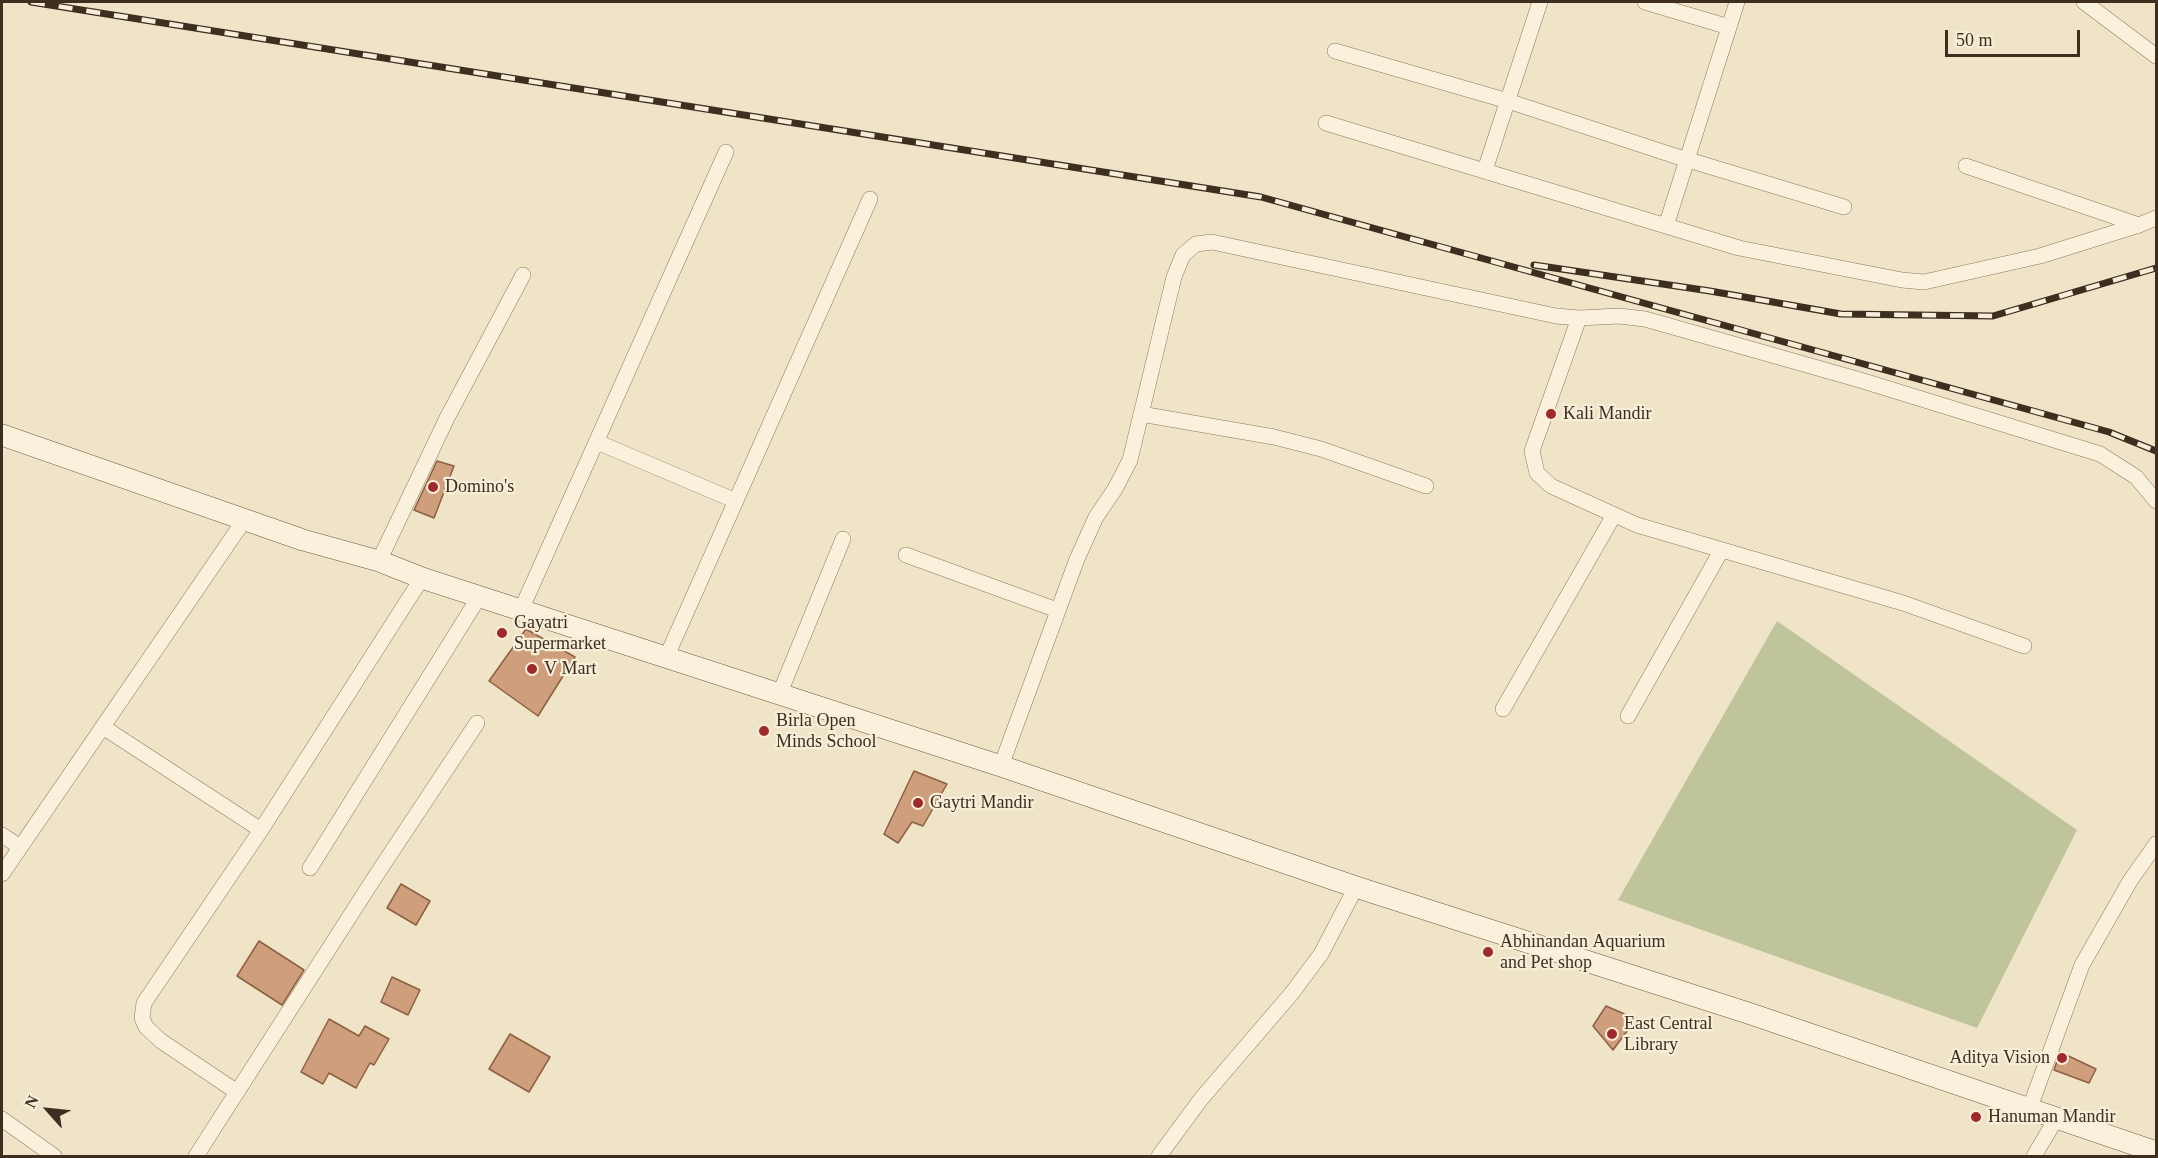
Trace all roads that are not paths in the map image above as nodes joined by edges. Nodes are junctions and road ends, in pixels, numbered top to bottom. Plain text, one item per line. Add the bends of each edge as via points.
1 (1540, 2) edge
2 (1645, 2) edge
3 (1737, 2) edge
4 (2084, 2) edge
5 (1729, 27) junction
6 (1335, 51) dead end
7 (2157, 56) edge
8 (1508, 101) junction
9 (1326, 123) dead end
10 (726, 152) dead end
11 (1686, 159) junction
12 (1966, 166) dead end
13 (1485, 170) junction
14 (870, 199) dead end
15 (1844, 207) dead end
16 (2157, 218) edge
17 (2139, 225) junction
18 (1666, 226) junction
19 (523, 274) dead end
20 (1579, 318) junction
21 (1141, 414) junction
22 (2, 435) edge
23 (597, 442) junction
24 (1426, 486) dead end
25 (736, 501) junction
26 (2157, 501) edge
27 (1614, 515) junction
28 (245, 519) junction
29 (843, 538) dead end
30 (1720, 551) junction
31 (906, 555) dead end
32 (379, 561) junction
33 (422, 578) junction
34 (479, 597) junction
35 (521, 610) junction
36 (1057, 610) junction
37 (2024, 646) dead end
38 (666, 658) junction
39 (779, 694) junction
40 (1503, 709) dead end
41 (1628, 716) dead end
42 (477, 723) dead end
43 (103, 727) junction
44 (1001, 766) junction
45 (261, 830) junction
46 (2, 835) edge
47 (2157, 844) edge
48 (20, 847) junction
49 (310, 867) dead end
50 (2, 874) edge
51 (1356, 887) junction
52 (237, 1092) junction
53 (2029, 1110) junction
54 (2, 1119) edge
55 (2056, 1119) junction
56 (2157, 1152) edge
57 (54, 1156) edge
58 (196, 1156) edge
59 (1159, 1156) edge
60 (2034, 1156) edge

1 - 8 street
2 - 5 street
3 - 5 street
4 - 7 street
5 - 11 street
6 - 8 street
8 - 11 street
8 - 13 street
9 - 13 street
10 - 23 street
11 - 15 street
11 - 18 street
12 - 17 street
13 - 18 street
14 - 25 street
16 - 17 street
17 - 18 street via 2040,256 1924,282 1739,248
19 - 32 street via 447,418
20 - 21 street via 1212,242 1196,244 1183,255 1174,277
20 - 26 street via 1645,319 2100,454 2136,477
20 - 27 street via 1537,434 1533,463 1537,473 1551,486
21 - 24 street via 1274,436
21 - 36 street via 1130,460 1095,516
22 - 28 main road
23 - 25 street
23 - 35 street
25 - 38 street
27 - 30 street
27 - 40 street
28 - 32 main road
28 - 43 street
29 - 39 street
30 - 37 street via 1903,603
30 - 41 street
31 - 36 street
32 - 33 main road
33 - 34 main road
33 - 45 street
34 - 35 main road
34 - 49 street
35 - 38 main road
36 - 44 street
38 - 39 main road
39 - 44 main road
42 - 52 street
43 - 45 street
43 - 48 street
44 - 51 main road
45 - 52 street via 144,1003 142,1018 160,1041
46 - 48 street
47 - 53 street via 2130,881 2082,965
48 - 50 street
51 - 53 main road via 1751,1014
51 - 59 street via 1321,954
52 - 58 street
53 - 55 main road
54 - 57 street
55 - 56 main road
55 - 60 street

